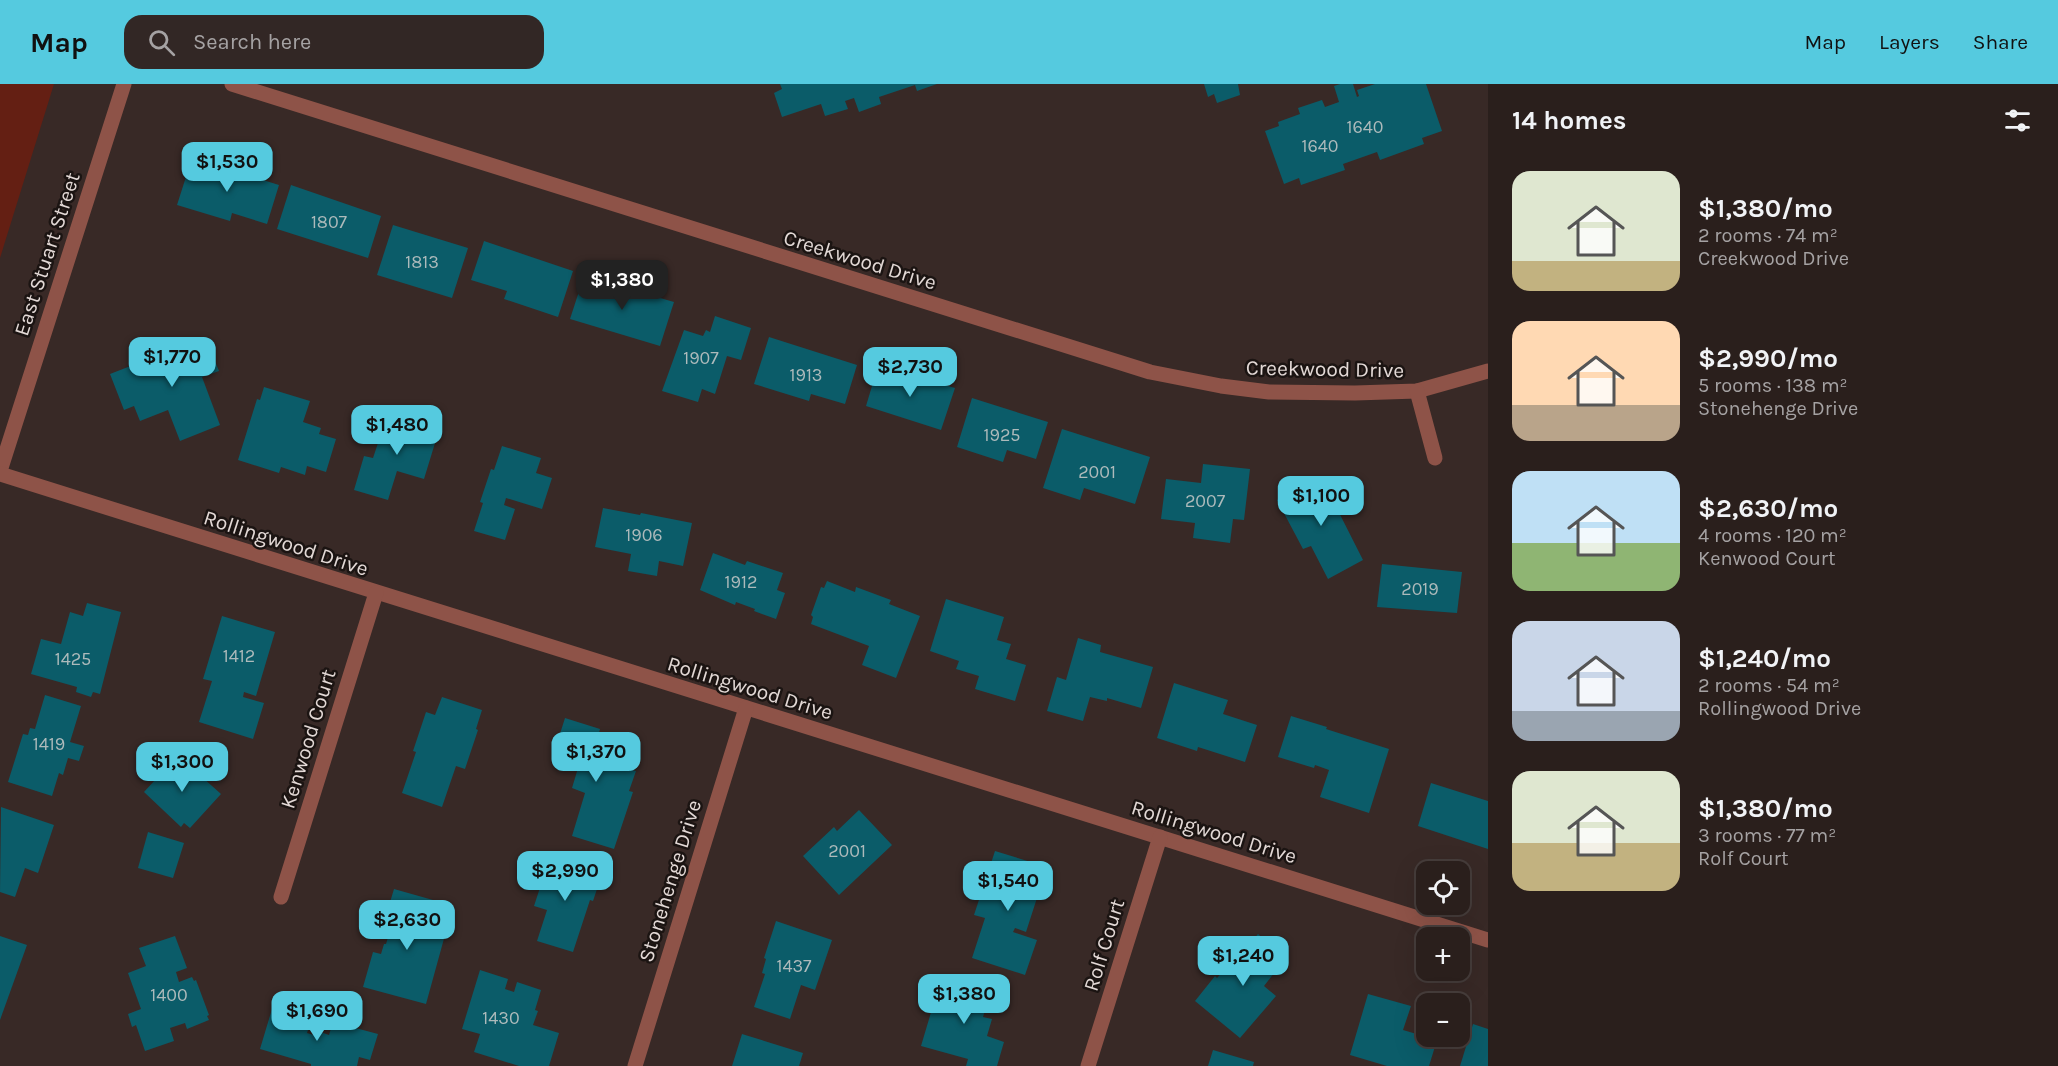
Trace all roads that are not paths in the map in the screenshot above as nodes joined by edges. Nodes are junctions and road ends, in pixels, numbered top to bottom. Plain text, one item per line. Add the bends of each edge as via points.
1 (123, 84) edge
2 (232, 84) edge
3 (1488, 371) edge
4 (1417, 391) junction
5 (1435, 458) dead end
6 (0, 473) edge
7 (376, 593) junction
8 (746, 708) junction
9 (1160, 837) junction
10 (281, 897) dead end
11 (1488, 940) edge
12 (634, 1066) edge
13 (1088, 1066) edge

1 - 6 street, East Stuart Street
2 - 4 street, Creekwood Drive via 1150,372 1221,387 1269,392
3 - 4 street, Creekwood Drive
4 - 5 street
6 - 7 street, Rollingwood Drive
7 - 8 street, Rollingwood Drive
7 - 10 street, Kenwood Court
8 - 9 street, Rollingwood Drive
8 - 12 street, Stonehenge Drive
9 - 11 street, Rollingwood Drive
9 - 13 street, Rolf Court

